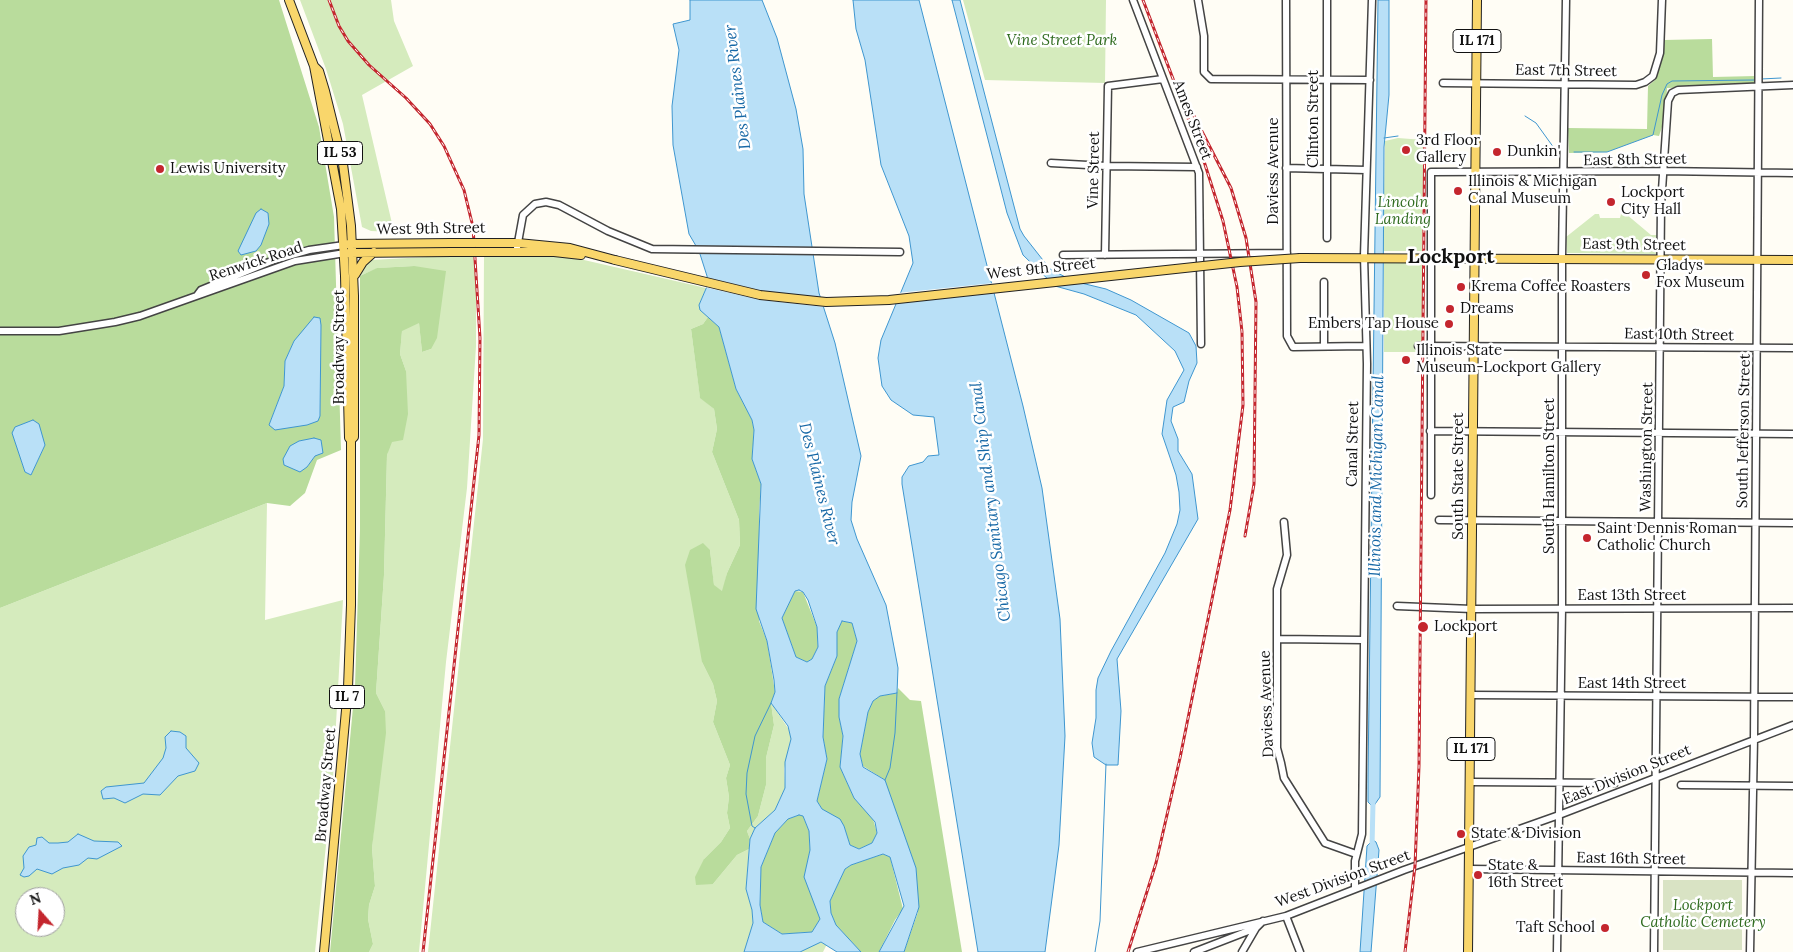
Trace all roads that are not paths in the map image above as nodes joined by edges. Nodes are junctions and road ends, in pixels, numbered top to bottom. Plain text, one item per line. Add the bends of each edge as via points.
1 (289, 0) edge
2 (1133, 0) edge
3 (1198, 0) edge
4 (1286, 0) edge
5 (1327, 0) edge
6 (1372, 0) edge
7 (1477, 0) edge
8 (1566, 0) edge
9 (1662, 0) edge
10 (1759, 0) edge
11 (1163, 79) junction
12 (1287, 80) junction
13 (1326, 80) junction
14 (1370, 80) junction
15 (1476, 82) junction
16 (1442, 83) dead end
17 (1565, 84) junction
18 (1793, 85) edge
19 (1758, 88) junction
20 (1051, 163) dead end
21 (1106, 166) junction
22 (1197, 166) junction
23 (1286, 168) junction
24 (1327, 169) junction
25 (1366, 170) junction
26 (1662, 171) junction
27 (1476, 173) junction
28 (1563, 173) junction
29 (1759, 173) junction
30 (1793, 173) edge
31 (1327, 238) dead end
32 (348, 244) junction
33 (518, 247) junction
34 (451, 248) junction
35 (374, 252) junction
36 (900, 252) dead end
37 (349, 253) junction
38 (1287, 253) junction
39 (1063, 255) dead end
40 (1105, 255) junction
41 (1199, 255) junction
42 (1364, 256) junction
43 (1430, 257) junction
44 (1475, 257) junction
45 (1562, 257) junction
46 (1661, 259) junction
47 (1759, 260) junction
48 (1793, 260) edge
49 (354, 277) junction
50 (1324, 282) dead end
51 (198, 294) junction
52 (0, 332) edge
53 (1201, 344) dead end
54 (1474, 345) junction
55 (1324, 346) junction
56 (1365, 346) junction
57 (1418, 346) dead end
58 (1430, 346) junction
59 (1562, 346) junction
60 (1661, 347) junction
61 (1758, 348) junction
62 (1793, 348) edge
63 (1430, 431) junction
64 (1474, 433) junction
65 (1562, 433) junction
66 (1660, 434) junction
67 (1756, 434) junction
68 (1793, 434) edge
69 (351, 440) junction
70 (1431, 495) dead end
71 (1439, 520) dead end
72 (1473, 521) junction
73 (1562, 521) junction
74 (1284, 522) dead end
75 (1659, 522) junction
76 (1755, 523) junction
77 (1793, 523) edge
78 (1398, 606) dead end
79 (1562, 608) junction
80 (1658, 608) junction
81 (1754, 608) junction
82 (1793, 608) edge
83 (1472, 609) junction
84 (1278, 639) junction
85 (1363, 640) junction
86 (1471, 695) junction
87 (1561, 696) junction
88 (1658, 697) junction
89 (1754, 697) junction
90 (1793, 697) edge
91 (1793, 725) edge
92 (1754, 739) junction
93 (1656, 776) junction
94 (1470, 782) junction
95 (1560, 782) junction
96 (1615, 783) dead end
97 (1681, 785) dead end
98 (1752, 786) junction
99 (1793, 786) edge
100 (1559, 815) junction
101 (1470, 847) junction
102 (1356, 854) junction
103 (1470, 869) junction
104 (1558, 869) junction
105 (1655, 872) junction
106 (1751, 873) junction
107 (1793, 873) edge
108 (1357, 888) junction
109 (1286, 916) junction
110 (1264, 920) junction
111 (1256, 928) junction
112 (324, 952) edge
113 (1137, 952) edge
114 (1194, 952) edge
115 (1242, 952) edge
116 (1300, 952) edge
117 (1468, 952) edge
118 (1557, 952) edge
119 (1654, 952) edge
120 (1750, 952) edge

1 - 32 main road, IL 53 via 322,80 339,146
2 - 11 street, Ames Street
3 - 12 street, Ames Street via 1207,77
4 - 12 street, Daviess Avenue
5 - 13 street, Clinton Street
6 - 14 street, Canal Street
7 - 15 main road, South State Street / IL 171
8 - 17 street, South Hamilton Street
9 - 17 street, East 7th Street via 1660,53 1653,76 1636,85
10 - 19 street, South Jefferson Street
11 - 21 street, Vine Street via 1108,86
11 - 22 street, Ames Street
12 - 13 street
12 - 23 street, Daviess Avenue
13 - 14 street
13 - 24 street, Clinton Street
14 - 25 street, Canal Street
15 - 16 street, East 7th Street
15 - 17 street, East 7th Street
15 - 27 main road, South State Street / IL 171
17 - 28 street, South Hamilton Street
18 - 19 street
19 - 26 street, Washington Street via 1683,89 1672,93 1668,101
19 - 29 street, South Jefferson Street
20 - 21 street
21 - 22 street
21 - 40 street, Vine Street
22 - 41 street, Ames Street
23 - 24 street
23 - 38 street, Daviess Avenue
24 - 25 street
24 - 31 street, Clinton Street
25 - 42 street, Canal Street
26 - 28 street, East 8th Street
26 - 29 street, East 8th Street
26 - 46 street, Washington Street
27 - 28 street, East 8th Street
27 - 43 street, East 8th Street via 1431,172
27 - 44 main road, South State Street / IL 171
28 - 45 street, South Hamilton Street
29 - 30 street, East 8th Street
29 - 47 street, South Jefferson Street
32 - 34 main road, West 9th Street
32 - 37 main road, IL 7
32 - 51 street, Renwick Road via 274,260
33 - 34 main road, West 9th Street, bridge via 493,252
33 - 34 main road, West 9th Street, bridge via 492,242
33 - 36 street via 523,215 535,204 546,202 559,205 652,249
33 - 42 main road, West 9th Street, bridge via 570,248 760,295 836,302 889,300 1240,262
34 - 35 main road, West 9th Street
35 - 37 main road, West 9th Street
35 - 49 main road
37 - 49 main road, Broadway Street / IL 7
37 - 51 street, Renwick Road via 295,261
37 - 69 main road, Broadway Street / IL 7 via 346,386 348,438
38 - 41 street, West 9th Street
38 - 55 street, Daviess Avenue via 1289,342 1293,347
39 - 40 street, West 9th Street
40 - 41 street, West 9th Street
41 - 53 street, Ames Street
42 - 43 main road, West 9th Street
42 - 56 street, Canal Street
43 - 44 main road, West 9th Street
43 - 58 street
44 - 45 main road, East 9th Street
44 - 54 main road, South State Street / IL 171
45 - 46 main road, East 9th Street
45 - 59 street, South Hamilton Street
46 - 47 main road, East 9th Street
46 - 60 street, Washington Street
47 - 48 main road, East 9th Street
47 - 61 street, South Jefferson Street
49 - 69 main road, Broadway Street / IL 7 via 354,437
50 - 55 street
51 - 52 street, Renwick Road via 140,316 93,326
54 - 58 street, East 10th Street
54 - 59 street, East 10th Street
54 - 64 main road, South State Street / IL 171
55 - 56 street
56 - 85 street, Canal Street
57 - 58 street, East 10th Street
58 - 63 street
59 - 60 street, East 10th Street
59 - 65 street, South Hamilton Street
60 - 61 street, East 10th Street
60 - 66 street, Washington Street
61 - 62 street, East 10th Street
61 - 67 street, South Jefferson Street
63 - 64 street
63 - 70 street
64 - 65 street
64 - 72 main road, South State Street / IL 171
65 - 66 street
65 - 73 street, South Hamilton Street
66 - 67 street
66 - 75 street, Washington Street
67 - 68 street
67 - 76 street, South Jefferson Street
69 - 112 main road, Broadway Street / IL 7 via 348,688
71 - 72 street
72 - 73 street
72 - 83 main road, South State Street / IL 171
73 - 75 street
73 - 79 street, South Hamilton Street
74 - 84 street, Daviess Avenue via 1287,556 1277,589
75 - 76 street
75 - 80 street, Washington Street
76 - 77 street
76 - 81 street, South Jefferson Street
78 - 83 street, East 13th Street
79 - 80 street, East 13th Street
79 - 83 street, East 13th Street
79 - 87 street, South Hamilton Street
80 - 81 street, East 13th Street
80 - 88 street, Washington Street
81 - 82 street, East 13th Street
81 - 89 street, South Jefferson Street
83 - 86 main road, South State Street / IL 171
84 - 85 street
84 - 102 street, Daviess Avenue via 1277,748 1284,778 1326,843
85 - 102 street, Canal Street via 1362,834
86 - 87 street, East 14th Street
86 - 94 main road, South State Street / IL 171
87 - 88 street, East 14th Street
87 - 95 street, South Hamilton Street
88 - 89 street, East 14th Street
88 - 93 street, Washington Street
89 - 90 street, East 14th Street
89 - 92 street, South Jefferson Street
91 - 92 street, East Division Street
92 - 93 street, East Division Street
92 - 98 street, South Jefferson Street
93 - 100 street, East Division Street
93 - 105 street, Washington Street
94 - 95 street
94 - 101 main road, South State Street / IL 171
95 - 96 street
95 - 100 street, South Hamilton Street
97 - 98 street
98 - 99 street
98 - 106 street, South Jefferson Street
100 - 101 street, East Division Street
100 - 104 street, South Hamilton Street
101 - 103 main road, South State Street / IL 171
101 - 108 street, West Division Street
102 - 108 street, Canal Street
103 - 104 street, East 16th Street
103 - 117 main road, South State Street / IL 171
104 - 105 street, East 16th Street
104 - 118 street, South Hamilton Street
105 - 106 street, East 16th Street
105 - 119 street, Washington Street
106 - 107 street, East 16th Street
106 - 120 street, South Jefferson Street
108 - 109 street, West Division Street
109 - 110 street, West Division Street
109 - 116 street
110 - 111 street
110 - 113 street, West Division Street
111 - 114 street
111 - 115 street

